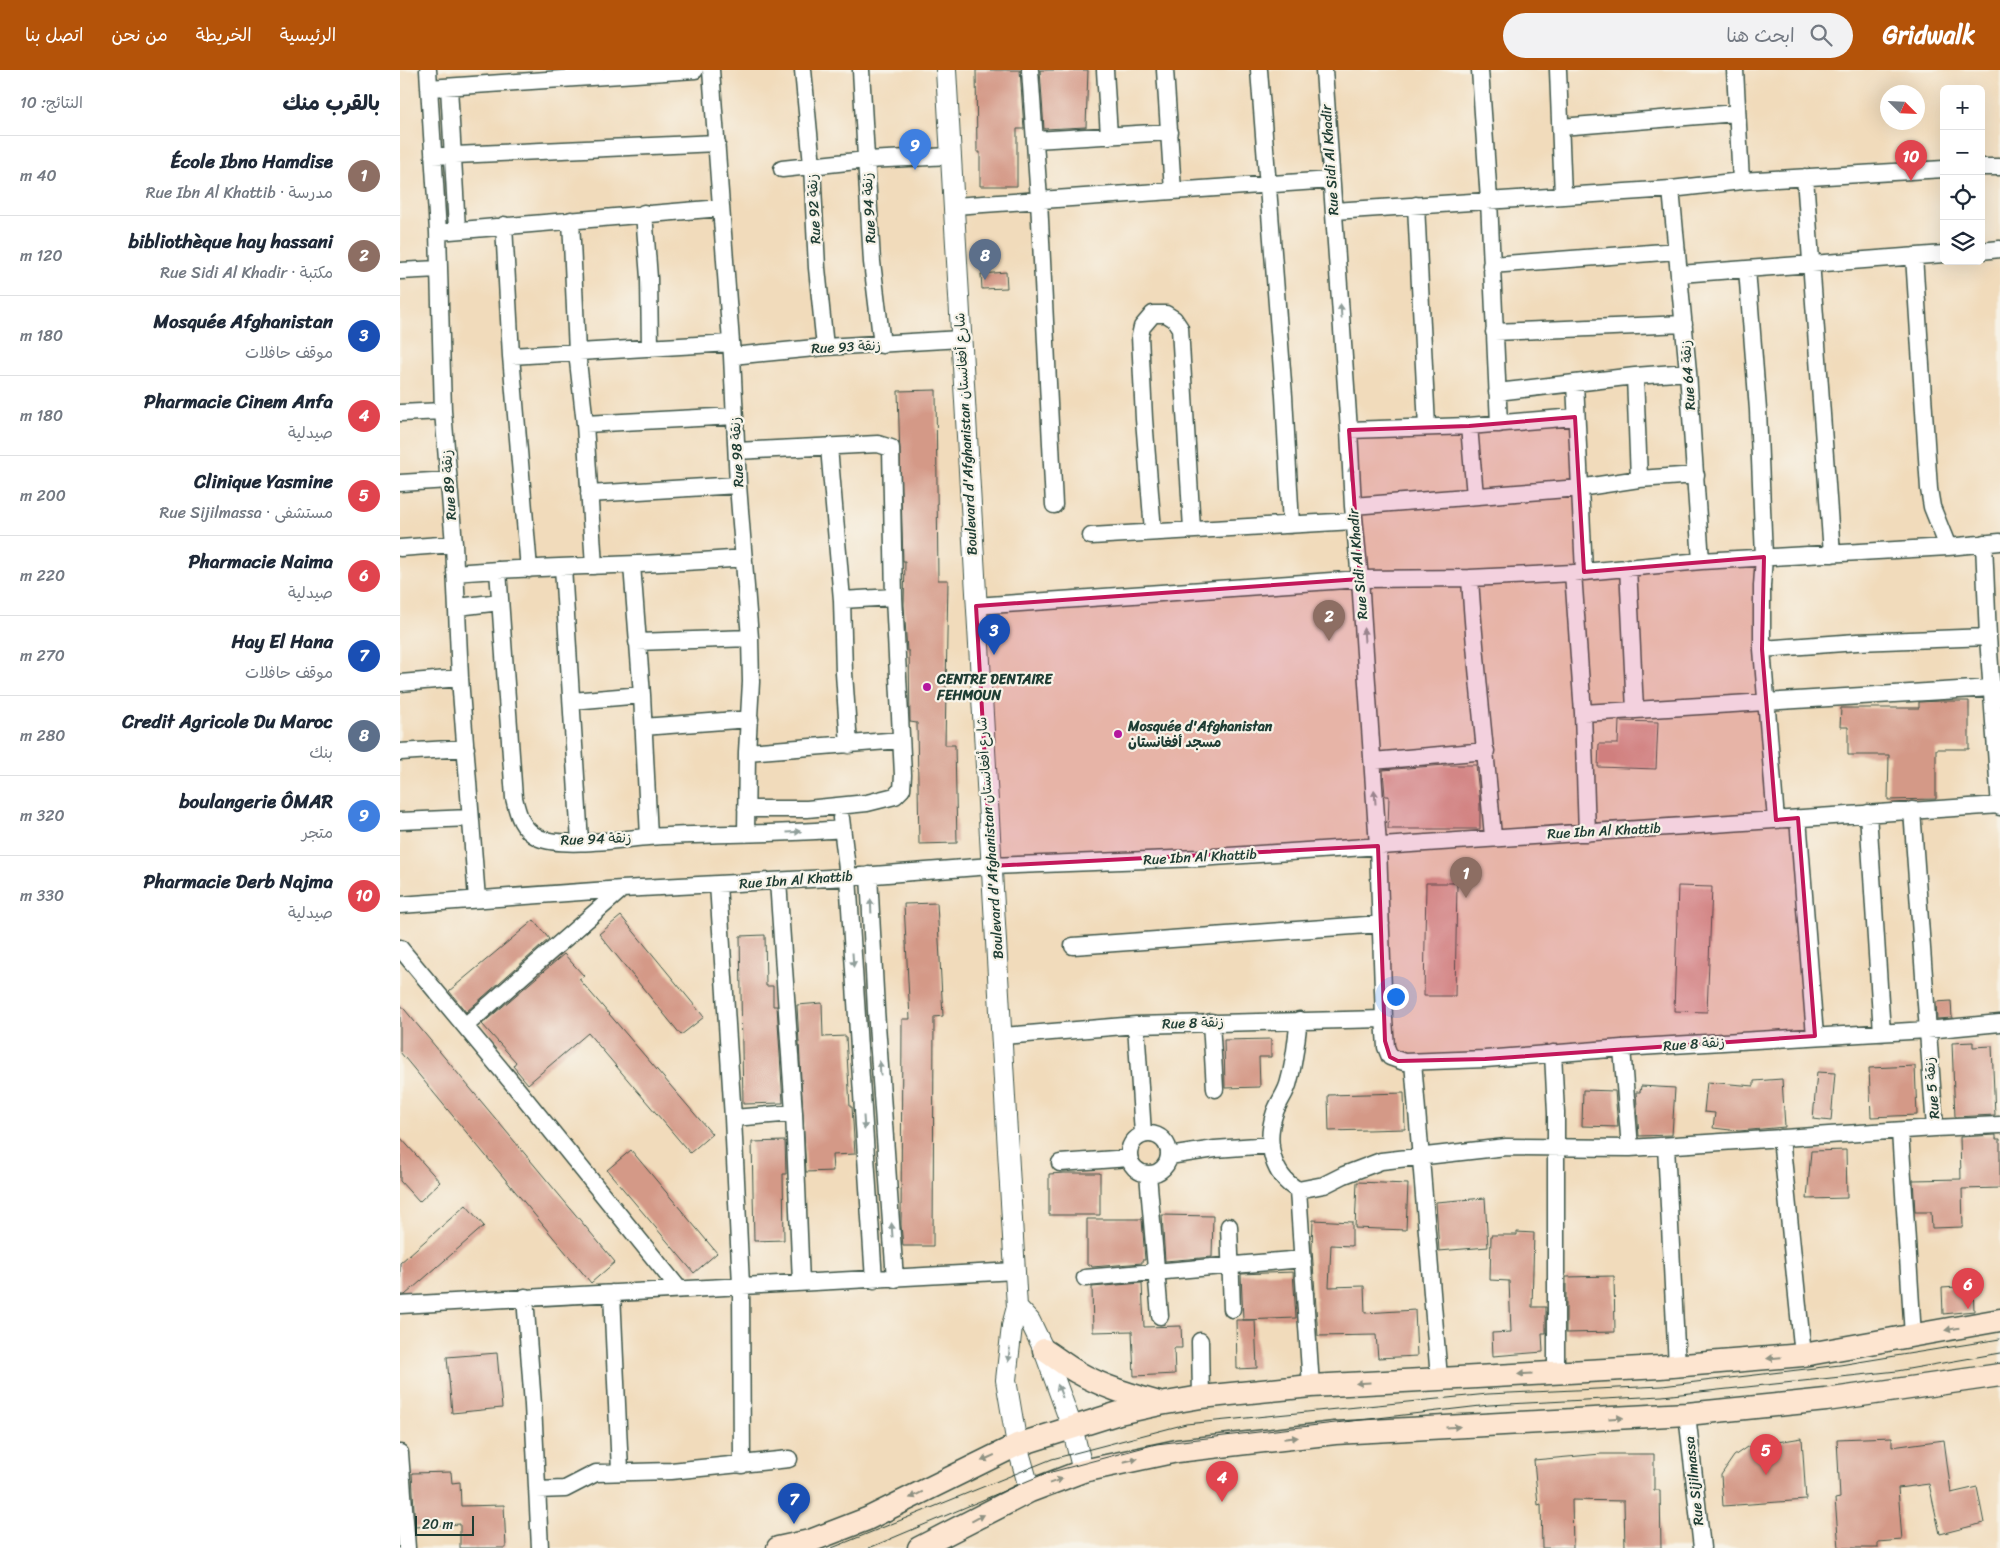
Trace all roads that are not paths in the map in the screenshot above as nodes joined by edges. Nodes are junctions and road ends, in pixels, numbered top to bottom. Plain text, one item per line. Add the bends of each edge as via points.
1 (428, 70) edge
2 (694, 70) edge
3 (710, 70) edge
4 (803, 70) edge
5 (861, 70) edge
6 (946, 70) edge
7 (1030, 70) edge
8 (1105, 70) edge
9 (1165, 70) edge
10 (1259, 70) edge
11 (1324, 70) edge
12 (1480, 70) edge
13 (1558, 70) edge
14 (1735, 70) edge
15 (448, 87) junction
16 (429, 88) junction
17 (1736, 113) junction
18 (1560, 126) junction
19 (1170, 132) junction
20 (1109, 136) junction
21 (1034, 140) junction
22 (717, 143) junction
23 (433, 156) junction
24 (453, 156) junction
25 (951, 156) junction
26 (866, 160) junction
27 (812, 165) junction
28 (2000, 167) edge
29 (1985, 168) edge
30 (782, 169) dead end
31 (1940, 169) edge
32 (1805, 178) junction
33 (1331, 180) junction
34 (1741, 182) junction
35 (1267, 185) junction
36 (1671, 189) junction
37 (1173, 191) junction
38 (1564, 196) junction
39 (1039, 200) junction
40 (1489, 200) junction
41 (1416, 205) junction
42 (954, 206) junction
43 (721, 208) junction
44 (1334, 212) junction
45 (644, 214) junction
46 (570, 220) junction
47 (504, 225) junction
48 (457, 229) junction
49 (438, 232) junction
50 (2000, 249) edge
51 (1677, 251) junction
52 (1985, 251) edge
53 (1940, 254) edge
54 (1914, 256) junction
55 (1811, 264) junction
56 (1491, 265) junction
57 (1747, 269) junction
58 (438, 270) junction
59 (400, 271) edge
60 (1680, 274) junction
61 (1684, 324) junction
62 (1494, 332) junction
63 (961, 340) junction
64 (882, 345) junction
65 (825, 347) junction
66 (650, 348) junction
67 (732, 349) junction
68 (577, 352) junction
69 (511, 356) junction
70 (1688, 372) junction
71 (1635, 376) junction
72 (1574, 383) junction
73 (1497, 392) junction
74 (443, 411) junction
75 (400, 413) edge
76 (735, 416) junction
77 (1575, 417) junction
78 (585, 424) junction
79 (1499, 424) junction
80 (1469, 426) junction
81 (1427, 427) junction
82 (1349, 430) junction
83 (829, 447) junction
84 (737, 451) junction
85 (1696, 475) junction
86 (1639, 479) junction
87 (449, 480) junction
88 (400, 483) edge
89 (738, 485) junction
90 (1580, 488) junction
91 (589, 494) junction
92 (1475, 496) junction
93 (1054, 505) dead end
94 (1354, 513) junction
95 (1291, 525) junction
96 (1192, 529) junction
97 (1153, 532) junction
98 (1091, 536) dead end
99 (1992, 543) edge
100 (454, 544) junction
101 (1948, 547) junction
102 (400, 548) edge
103 (1832, 554) junction
104 (1764, 557) junction
105 (744, 558) junction
106 (1701, 561) junction
107 (632, 565) junction
108 (594, 566) junction
109 (563, 567) junction
110 (1628, 567) junction
111 (529, 569) junction
112 (498, 570) junction
113 (1578, 572) junction
114 (456, 573) junction
115 (1470, 578) junction
116 (1360, 579) junction
117 (894, 598) junction
118 (842, 600) junction
119 (500, 602) junction
120 (976, 606) junction
121 (458, 607) junction
122 (1988, 637) junction
123 (750, 638) junction
124 (637, 642) junction
125 (1762, 650) junction
126 (460, 678) junction
127 (400, 683) edge
128 (1991, 688) junction
129 (642, 695) junction
130 (572, 701) junction
131 (1766, 702) junction
132 (1635, 710) junction
133 (1583, 713) junction
134 (750, 719) junction
135 (643, 727) junction
136 (901, 740) junction
137 (849, 745) junction
138 (466, 748) junction
139 (1486, 751) junction
140 (400, 752) edge
141 (747, 752) junction
142 (1373, 761) junction
143 (1999, 776) edge
144 (841, 806) junction
145 (2000, 806) edge
146 (746, 810) junction
147 (1912, 810) junction
148 (1868, 813) junction
149 (470, 818) junction
150 (1798, 818) junction
151 (400, 820) edge
152 (1776, 820) junction
153 (842, 829) junction
154 (1587, 833) junction
155 (746, 834) junction
156 (649, 837) junction
157 (1493, 837) junction
158 (580, 842) junction
159 (1378, 846) junction
160 (991, 866) junction
161 (869, 875) junction
162 (848, 877) junction
163 (778, 881) junction
164 (718, 884) junction
165 (622, 889) junction
166 (477, 899) junction
167 (400, 905) edge
168 (1381, 924) junction
169 (1073, 946) dead end
170 (400, 948) edge
171 (876, 1010) junction
172 (857, 1013) junction
173 (1384, 1019) junction
174 (1299, 1020) junction
175 (1211, 1022) junction
176 (2000, 1023) edge
177 (1136, 1025) junction
178 (465, 1026) junction
179 (1927, 1030) junction
180 (1882, 1033) junction
181 (1003, 1036) junction
182 (1815, 1036) junction
183 (1622, 1048) junction
184 (1553, 1053) junction
185 (1390, 1057) joint
186 (1413, 1062) junction
187 (1215, 1089) dead end
188 (794, 1113) junction
189 (733, 1118) junction
190 (2000, 1125) edge
191 (1935, 1128) junction
192 (1900, 1131) junction
193 (1143, 1134) junction
194 (1781, 1138) junction
195 (1271, 1146) junction
196 (1666, 1146) junction
197 (1555, 1147) junction
198 (1630, 1148) junction
199 (1421, 1155) junction
200 (1169, 1156) junction
201 (1129, 1158) junction
202 (1060, 1163) dead end
203 (1148, 1174) junction
204 (1298, 1190) junction
205 (1229, 1226) dead end
206 (1303, 1259) junction
207 (1230, 1267) junction
208 (1015, 1271) junction
209 (1156, 1272) junction
210 (1085, 1278) dead end
211 (895, 1279) junction
212 (874, 1280) junction
213 (801, 1282) junction
214 (741, 1285) junction
215 (679, 1289) junction
216 (612, 1293) junction
217 (526, 1297) junction
218 (400, 1305) edge
219 (1017, 1307) junction
220 (1232, 1309) dead end
221 (1160, 1316) dead end
222 (2000, 1320) edge
223 (1913, 1336) junction
224 (1200, 1341) dead end
225 (1044, 1350) junction
226 (1803, 1355) junction
227 (1678, 1366) junction
228 (1556, 1372) junction
229 (2000, 1375) edge
230 (1439, 1378) junction
231 (1311, 1386) junction
232 (1201, 1397) junction
233 (1160, 1404) junction
234 (1687, 1414) junction
235 (1072, 1427) junction
236 (1017, 1445) junction
237 (400, 1453) edge
238 (789, 1459) dead end
239 (742, 1465) junction
240 (620, 1471) junction
241 (1083, 1471) junction
242 (537, 1490) junction
243 (1030, 1491) junction
244 (407, 1548) edge
245 (540, 1548) edge
246 (778, 1548) edge
247 (919, 1548) edge
248 (1702, 1548) edge

1 - 16 street, Rue 89 زنقة
2 - 15 street
3 - 22 street, Rue 98 زنقة
4 - 27 street, Rue 92 زنقة
5 - 26 street, Rue 94 زنقة
6 - 25 street, Boulevard d'Afghanistan شارع أفغانستان
7 - 21 street
8 - 20 street
9 - 19 street
10 - 35 street
11 - 33 street, Rue Sidi Al Khadir
12 - 40 street
13 - 18 street
14 - 17 street
15 - 16 street
15 - 24 street
16 - 23 street, Rue 89 زنقة
17 - 18 street
17 - 34 street
18 - 38 street
19 - 20 street
19 - 37 street
20 - 21 street
21 - 39 street
22 - 24 street
22 - 43 street, Rue 98 زنقة
23 - 24 street
23 - 49 street, Rue 89 زنقة
24 - 48 street
25 - 26 street
25 - 42 street, Boulevard d'Afghanistan شارع أفغانستان
26 - 27 street
26 - 64 street, Rue 94 زنقة via 872,262
27 - 30 street
27 - 65 street, Rue 92 زنقة
28 - 29 street
31 - 32 street
32 - 34 street
32 - 55 street
33 - 35 street
33 - 44 street, Rue Sidi Al Khadir
34 - 36 street
35 - 37 street
35 - 95 street
36 - 38 street
36 - 51 street, Rue 64 زنقة
37 - 39 street
38 - 40 street
39 - 42 street
39 - 93 street
40 - 41 street
40 - 56 street
41 - 44 street
41 - 81 street
42 - 63 street, Boulevard d'Afghanistan شارع أفغانستان
43 - 45 street
43 - 67 street, Rue 98 زنقة
82 -> 44 street, Rue Sidi Al Khadir
45 - 46 street
45 - 66 street
46 - 47 street
46 - 68 street
47 - 48 street
47 - 69 street
48 - 49 street
49 - 58 street, Rue 89 زنقة
50 - 52 street
51 - 56 street
51 - 60 street, Rue 64 زنقة
53 - 54 street
54 - 55 street
54 - 101 street via 1929,489 1932,507
55 - 57 street
55 - 103 street
56 - 62 street
57 - 60 street
57 - 104 street via 1758,410
58 - 59 street
58 - 74 street, Rue 89 زنقة
60 - 61 street, Rue 64 زنقة
61 - 62 street
61 - 70 street, Rue 64 زنقة
62 - 73 street
63 - 64 street, Rue 93 زنقة
63 - 120 street, Boulevard d'Afghanistan شارع أفغانستان
64 - 65 street, Rue 93 زنقة
65 - 67 street, Rue 93 زنقة
66 - 67 street, Rue 93 زنقة
66 - 68 street, Rue 93 زنقة
67 - 76 street, Rue 98 زنقة
68 - 69 street, Rue 93 زنقة
68 - 78 street
69 - 111 street
70 - 71 street
70 - 85 street, Rue 64 زنقة
71 - 72 street
71 - 86 street
72 - 73 street
72 - 77 street
73 - 79 street
74 - 75 street
74 - 87 street, Rue 89 زنقة
76 - 78 street
76 - 84 street, Rue 98 زنقة
77 - 79 street
77 - 90 street
78 - 91 street
79 - 80 street
80 - 81 street
80 - 92 street
81 - 82 street
94 -> 82 street, Rue Sidi Al Khadir
83 - 84 street
83 - 117 street via 878,444 891,448
83 - 118 street
84 - 89 street, Rue 98 زنقة
85 - 86 street
85 - 106 street, Rue 64 زنقة
86 - 90 street
87 - 88 street
87 - 100 street, Rue 89 زنقة
89 - 91 street
89 - 105 street, Rue 98 زنقة
90 - 92 street
90 - 113 street
91 - 108 street
92 - 94 street
94 - 95 street
94 - 116 street, Rue Sidi Al Khadir
95 - 96 street
96 - 97 street
96 - 97 street via 1180,328 1174,319 1161,313 1148,318 1140,336
97 - 98 street
99 - 101 street
99 - 122 street
100 - 102 street
100 - 114 street, Rue 89 زنقة
101 - 103 street
103 - 104 street
104 - 106 street
104 - 125 street
105 - 107 street
105 - 123 street, Rue 98 زنقة
106 - 110 street
107 - 108 street
107 - 124 street
108 - 109 street
109 - 111 street
109 - 130 street
110 - 113 street
110 - 132 street
111 - 112 street
112 - 114 street
112 - 119 street, Rue 94 زنقة
113 - 115 street
113 - 133 street
114 - 121 street, Rue 89 زنقة
115 - 116 street
115 - 139 street via 1475,663
116 - 120 street
142 -> 116 street, Rue Sidi Al Khadir
117 - 118 street
117 - 136 street
118 - 137 street
119 - 121 street
119 - 158 street, Rue 94 زنقة via 514,798 519,818 528,831 539,838
120 - 160 street, Boulevard d'Afghanistan شارع أفغانستان
121 - 126 street, Rue 89 زنقة
122 - 125 street via 1857,642
122 - 128 street
123 - 124 street
123 - 134 street, Rue 98 زنقة
124 - 129 street
125 - 131 street
126 - 127 street
126 - 138 street, Rue 89 زنقة
128 - 131 street
128 - 143 street
129 - 130 street
129 - 135 street
130 - 158 street
131 - 132 street
131 - 152 street
132 - 133 street
133 - 154 street
134 - 135 street
134 - 141 street, Rue 98 زنقة
135 - 156 street
136 - 137 street
136 - 144 street via 902,789 895,796
137 - 141 street
138 - 140 street
138 - 149 street, Rue 89 زنقة
139 - 142 street
139 - 157 street
141 - 146 street, Rue 98 زنقة
159 -> 142 street, Rue Sidi Al Khadir
143 - 145 street
144 - 146 street
144 - 153 street
145 - 147 street, Rue Ibn Al Khattib
146 - 155 street, Rue 98 زنقة
147 - 148 street, Rue Ibn Al Khattib
147 - 179 street, Rue 5 زنقة
148 - 150 street, Rue Ibn Al Khattib
148 - 180 street
149 - 151 street
149 - 166 street, Rue 89 زنقة
150 - 152 street, Rue Ibn Al Khattib
150 - 182 street
152 - 154 street, Rue Ibn Al Khattib
155 -> 153 street, Rue 94 زنقة
153 - 162 street
154 - 157 street, Rue Ibn Al Khattib
155 - 156 street, Rue 94 زنقة
156 - 158 street, Rue 94 زنقة
157 - 159 street, Rue Ibn Al Khattib
159 - 160 street, Rue Ibn Al Khattib via 1198,858
159 - 168 street, Rue Sidi Al Khadir
160 - 161 street, Rue Ibn Al Khattib
160 - 181 street, Boulevard d'Afghanistan شارع أفغانستان
161 - 162 street, Rue Ibn Al Khattib
171 -> 161 street
162 - 163 street, Rue Ibn Al Khattib
162 -> 172 street
163 - 164 street, Rue Ibn Al Khattib
163 - 188 street
164 - 165 street, Rue Ibn Al Khattib
164 - 189 street
165 - 166 street, Rue Ibn Al Khattib
165 - 178 street
166 - 167 street, Rue Ibn Al Khattib
168 - 169 street
168 - 173 street, Rue Sidi Al Khadir
170 - 178 street
171 - 172 street
211 -> 171 street
172 -> 212 street
173 - 174 street, Rue 8 زنقة
173 - 185 street, Rue Sidi Al Khadir
174 - 175 street, Rue 8 زنقة
174 - 195 street via 1289,1083 1274,1114
175 - 177 street, Rue 8 زنقة
175 - 187 street
176 - 179 street, Rue 8 زنقة
177 - 181 street, Rue 8 زنقة
177 - 193 street
178 - 215 street
179 - 180 street, Rue 8 زنقة
179 - 191 street, Rue 5 زنقة
180 - 182 street, Rue 8 زنقة
181 - 208 street, Boulevard d'Afghanistan شارع أفغانستان
182 - 183 street, Rue 8 زنقة
183 - 184 street, Rue 8 زنقة
183 - 198 street
184 - 186 street, Rue 8 زنقة
184 - 197 street
185 - 186 street, Rue 8 زنقة
186 - 199 street
188 - 189 street
188 - 213 street
189 - 214 street
190 - 191 street
191 - 192 street, Rue 5 زنقة
192 - 194 street, Rue 5 زنقة
192 - 223 street
193 - 200 street via 1154,1134 1164,1140
193 - 201 street via 1134,1139
194 - 196 street, Rue 5 زنقة
194 - 226 street
195 - 200 street
195 - 204 street via 1276,1169 1285,1182
196 - 198 street, Rue 5 زنقة
196 - 227 street
197 - 198 street, Rue 5 زنقة
197 - 199 street, Rue 5 زنقة via 1506,1147
197 - 228 street
199 - 204 street, Rue 5 زنقة via 1381,1161 1324,1185
199 - 230 street
200 - 203 street via 1162,1169
201 - 202 street
201 - 203 street via 1136,1170
203 - 209 street
204 - 206 street
205 - 207 street
206 - 207 street
206 - 231 street
207 - 209 street
207 - 220 street
208 - 211 street
208 - 219 street, Boulevard d'Afghanistan شارع أفغانستان
209 - 210 street
209 - 221 street
211 - 212 street
212 - 213 street
213 - 214 street
214 - 215 street
214 - 239 street
215 - 216 street
216 - 217 street
216 - 240 street
217 - 218 street
217 - 242 street
219 - 225 street via 1030,1321
219 -> 236 street, Boulevard d'Afghanistan شارع أفغانستان via 1006,1380
222 -> 223 main road
223 - 226 main road
224 - 232 street
225 - 233 main road via 1093,1380
235 -> 225 street
226 -> 227 main road
227 - 228 main road
228 -> 230 main road
229 - 234 main road via 1826,1400
230 -> 231 main road
231 - 232 main road
232 - 233 main road
233 - 235 main road
241 -> 234 main road via 1177,1451 1335,1433
234 - 248 street, Rue Sijilmassa
235 - 236 main road
235 - 241 street
236 - 243 street, Boulevard d'Afghanistan شارع أفغانستان
236 -> 246 main road via 867,1518 810,1541
237 - 244 street
238 - 239 street
239 - 240 street via 672,1471
240 - 242 street via 596,1473 565,1489
243 -> 241 main road
242 - 245 street
247 -> 243 main road

